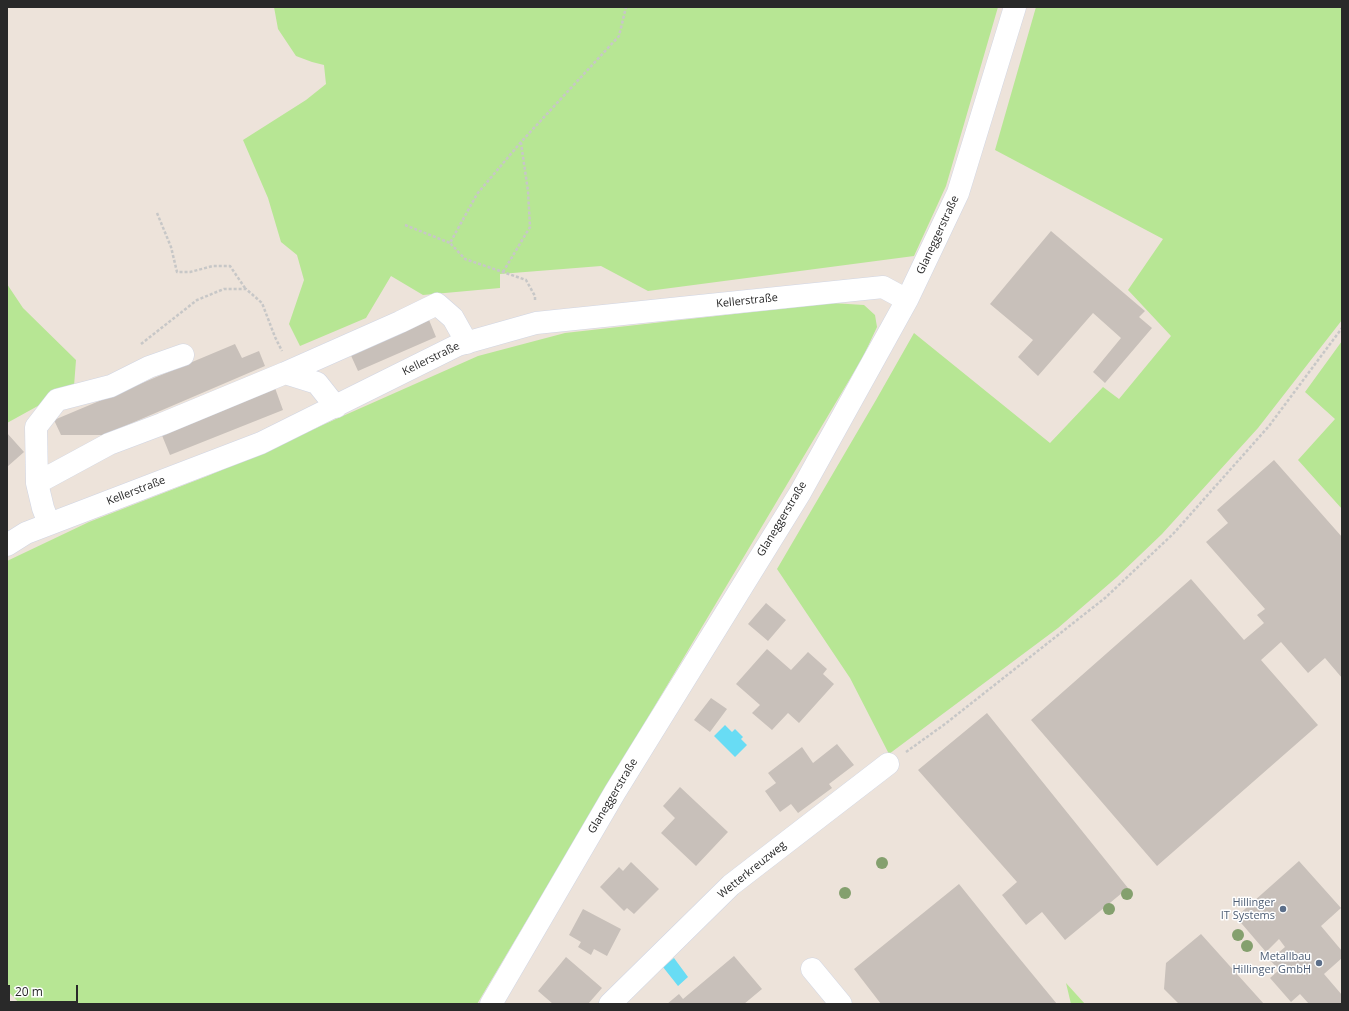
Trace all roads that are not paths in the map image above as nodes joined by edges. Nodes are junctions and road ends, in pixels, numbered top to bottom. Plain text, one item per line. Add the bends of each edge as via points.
1 (1015, 7) edge
2 (907, 300) junction
3 (466, 343) junction
4 (183, 354) dead end
5 (285, 372) junction
6 (336, 407) junction
7 (37, 483) junction
8 (49, 524) junction
9 (7, 545) edge
10 (888, 764) road end
11 (812, 969) dead end
12 (491, 1004) edge
13 (610, 1004) edge
14 (841, 1004) edge

1 - 2 street, Glaneggerstraße via 958,193
2 - 3 street, Kellerstraße via 883,287 536,323
2 - 12 street, Glaneggerstraße via 800,493 615,792
3 - 5 street via 453,318 437,304
3 - 6 street, Kellerstraße
4 - 7 street via 111,386 57,400 36,427
5 - 6 street via 317,383
5 - 7 street via 109,444
6 - 8 street, Kellerstraße via 262,443
7 - 8 street
8 - 9 street, Kellerstraße via 26,533
10 - 13 street, Wetterkreuzweg via 731,885
11 - 14 street

